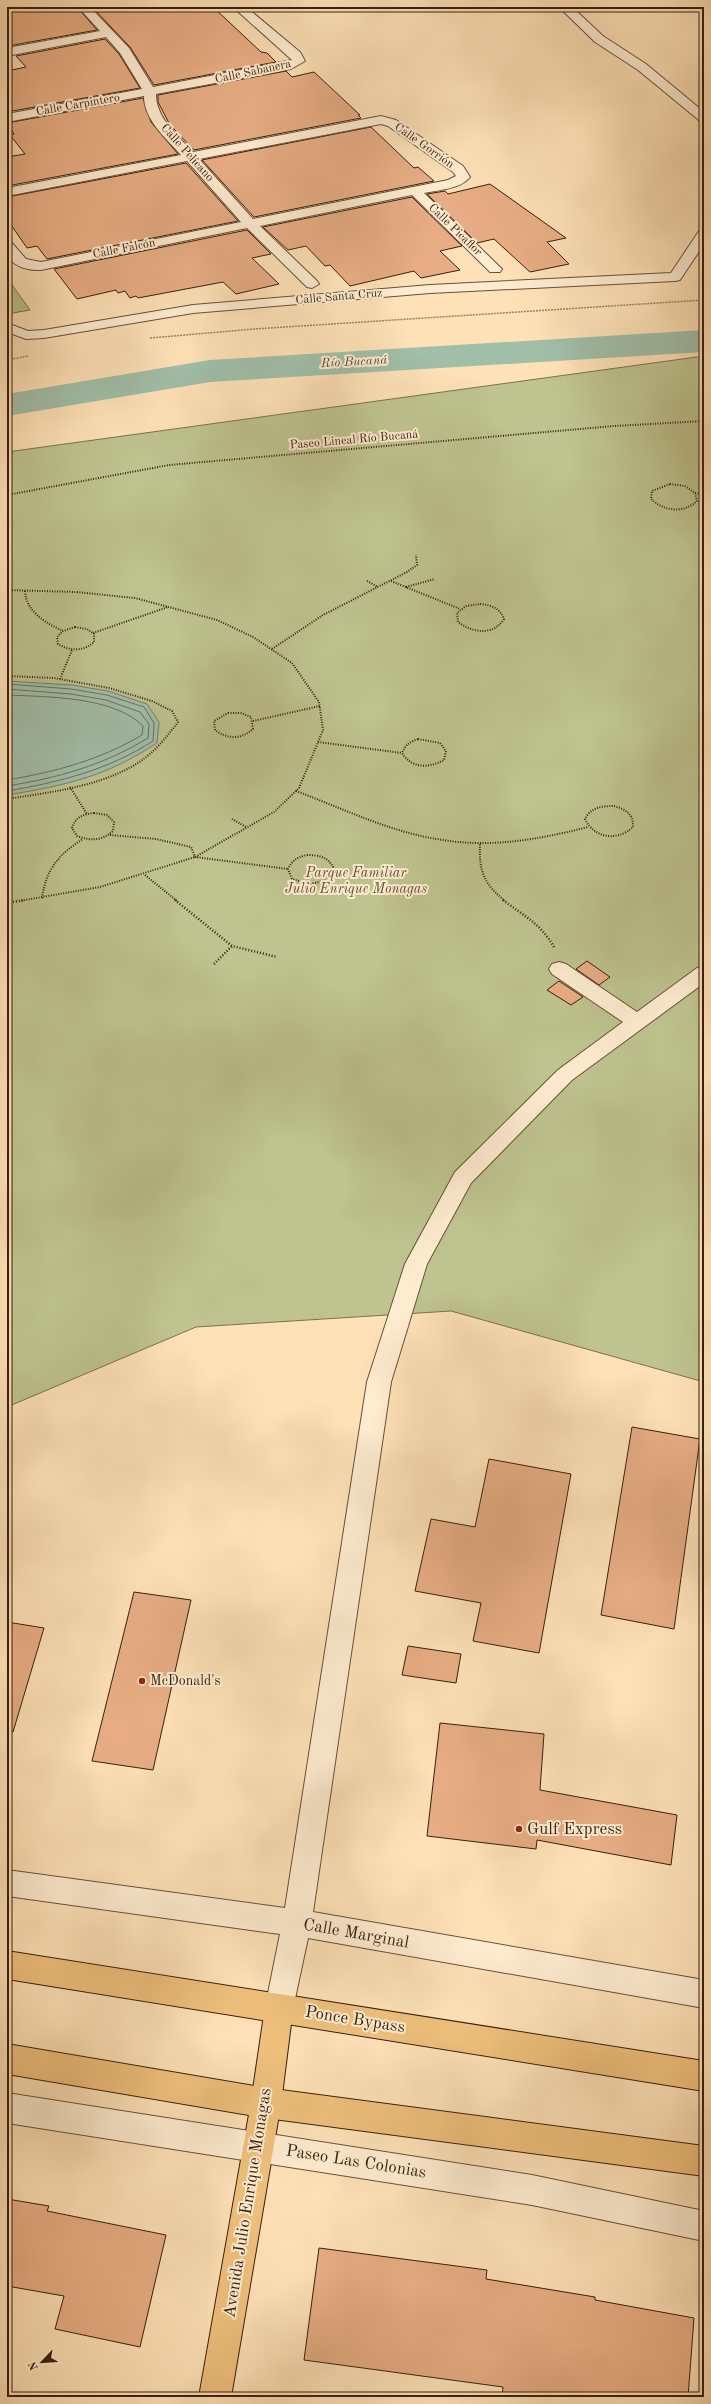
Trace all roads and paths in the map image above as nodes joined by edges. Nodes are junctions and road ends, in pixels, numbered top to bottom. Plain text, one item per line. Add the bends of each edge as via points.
1 (84, 7) edge
2 (239, 7) edge
3 (565, 7) edge
4 (110, 33) junction
5 (7, 52) edge
6 (150, 92) junction
7 (7, 118) edge
8 (704, 118) edge
9 (191, 156) junction
10 (414, 190) junction
11 (7, 192) edge
12 (250, 224) junction
13 (704, 234) edge
14 (7, 246) edge
15 (496, 269) dead end
16 (312, 284) dead end
17 (704, 300) edge
18 (7, 327) edge
19 (144, 339) dead end
20 (30, 356) dead end
21 (7, 360) edge
22 (704, 421) edge
23 (695, 493) junction
24 (704, 494) edge
25 (7, 495) edge
26 (416, 555) dead end
27 (435, 579) dead end
28 (367, 581) dead end
29 (391, 581) junction
30 (379, 587) junction
31 (405, 587) junction
32 (7, 590) edge
33 (25, 591) junction
34 (169, 607) junction
35 (460, 610) junction
36 (63, 630) junction
37 (93, 633) junction
38 (72, 650) junction
39 (272, 650) junction
40 (7, 676) edge
41 (60, 679) junction
42 (320, 706) junction
43 (253, 721) junction
44 (318, 742) junction
45 (402, 754) junction
46 (70, 787) junction
47 (296, 791) junction
48 (7, 799) edge
49 (87, 814) junction
50 (232, 819) dead end
51 (247, 827) junction
52 (588, 827) junction
53 (110, 834) junction
54 (83, 839) junction
55 (480, 844) junction
56 (195, 857) junction
57 (288, 869) junction
58 (144, 874) junction
59 (42, 898) junction
60 (7, 903) edge
61 (232, 946) junction
62 (278, 957) dead end
63 (214, 964) dead end
64 (559, 969) joint
65 (704, 973) edge
66 (637, 1022) junction
67 (7, 1883) edge
68 (296, 1923) junction
69 (7, 1964) edge
70 (704, 1994) edge
71 (279, 2008) junction
72 (7, 2059) edge
73 (704, 2076) edge
74 (266, 2103) junction
75 (7, 2108) edge
76 (258, 2147) junction
77 (704, 2161) edge
78 (704, 2226) edge
79 (215, 2397) edge

1 - 4 street, Calle Pelícano
2 - 6 street, Calle Sabanera via 296,55 299,61 291,65
3 - 8 street via 599,39 642,67
4 - 5 street
4 - 6 street, Calle Pelícano via 125,50
6 - 7 street, Calle Carpintero
6 - 9 street, Calle Pelícano via 150,105 160,124
9 - 10 street, Calle Gorrión via 381,120 392,123 458,169 463,177 452,182
9 - 11 street
9 - 12 street, Calle Pelícano
10 - 12 street, Calle Gorrión
10 - 15 street, Calle Picaflor
12 - 14 street, Calle Falcón via 41,266 27,267 17,260
12 - 16 street, Calle Pelícano
13 - 18 street, Calle Santa Cruz via 675,277 430,289 193,309 44,334 26,335
17 - 19 path via 270,328
20 - 21 path
22 - 25 path, Paseo Lineal Río Bucaná via 614,426 169,465
23 - 23 path via 684,486 670,484 656,488 650,495 660,506 674,510 694,504 697,497
23 - 24 path
26 - 29 path via 417,565
27 - 31 path
28 - 30 path
29 - 30 path
29 - 31 path
30 - 39 path via 323,615
31 - 35 path
32 - 33 path
33 - 34 path via 76,592 135,598
33 - 36 path via 26,601 34,611
34 - 37 path
34 - 39 path via 217,620 253,637
35 - 35 path via 457,613 458,622 476,631 498,627 504,619 499,610 487,605 472,605
36 - 37 path via 81,628
36 - 38 path via 57,641 62,647
37 - 38 path via 95,638 91,645
38 - 41 path
39 - 42 path via 292,663 307,682
40 - 41 path
41 - 46 path via 91,684 152,702 172,711 178,722 166,738 137,763
42 - 43 path
42 - 44 path via 323,730
43 - 43 path via 241,713 228,713 218,718 213,726 224,736 238,737 253,729
44 - 45 path
44 - 47 path
45 - 45 path via 408,761 427,766 444,760 446,751 440,743 418,739 406,745
46 - 48 path
46 - 49 path
47 - 51 path via 274,812
47 - 55 path via 422,836
49 - 53 path via 100,814 111,818 114,826
49 - 54 path via 76,820 72,828 77,836
50 - 51 path
51 - 56 path
52 - 52 path via 602,835 617,836 630,831 634,822 633,817 622,809 606,806 598,807 587,814 585,819
52 - 55 path via 561,834
53 - 54 path via 97,839
53 - 56 path via 192,846
54 - 59 path via 51,865 44,879
55 - 64 path via 479,867 491,890 550,936
56 - 57 path
56 - 58 path
57 - 57 path via 292,878 311,885 330,878 334,869 333,864 322,856 307,855 293,860
58 - 59 path via 100,887
58 - 61 path
59 - 60 path
61 - 62 path
61 - 63 path
64 - 66 street
65 - 66 street
66 - 68 street via 565,1075 463,1178 416,1264 379,1382
67 - 68 street, Calle Marginal
68 - 70 street, Calle Marginal
68 - 71 street
69 - 71 main road, Ponce Bypass
71 - 73 main road, Ponce Bypass
71 - 74 main road, Avenida Julio Enrique Monagas
72 - 74 main road
74 - 76 main road, Avenida Julio Enrique Monagas
74 - 77 main road
75 - 76 street, Paseo Las Colonias
76 - 78 street, Paseo Las Colonias via 532,2190
76 - 79 main road, Avenida Julio Enrique Monagas

